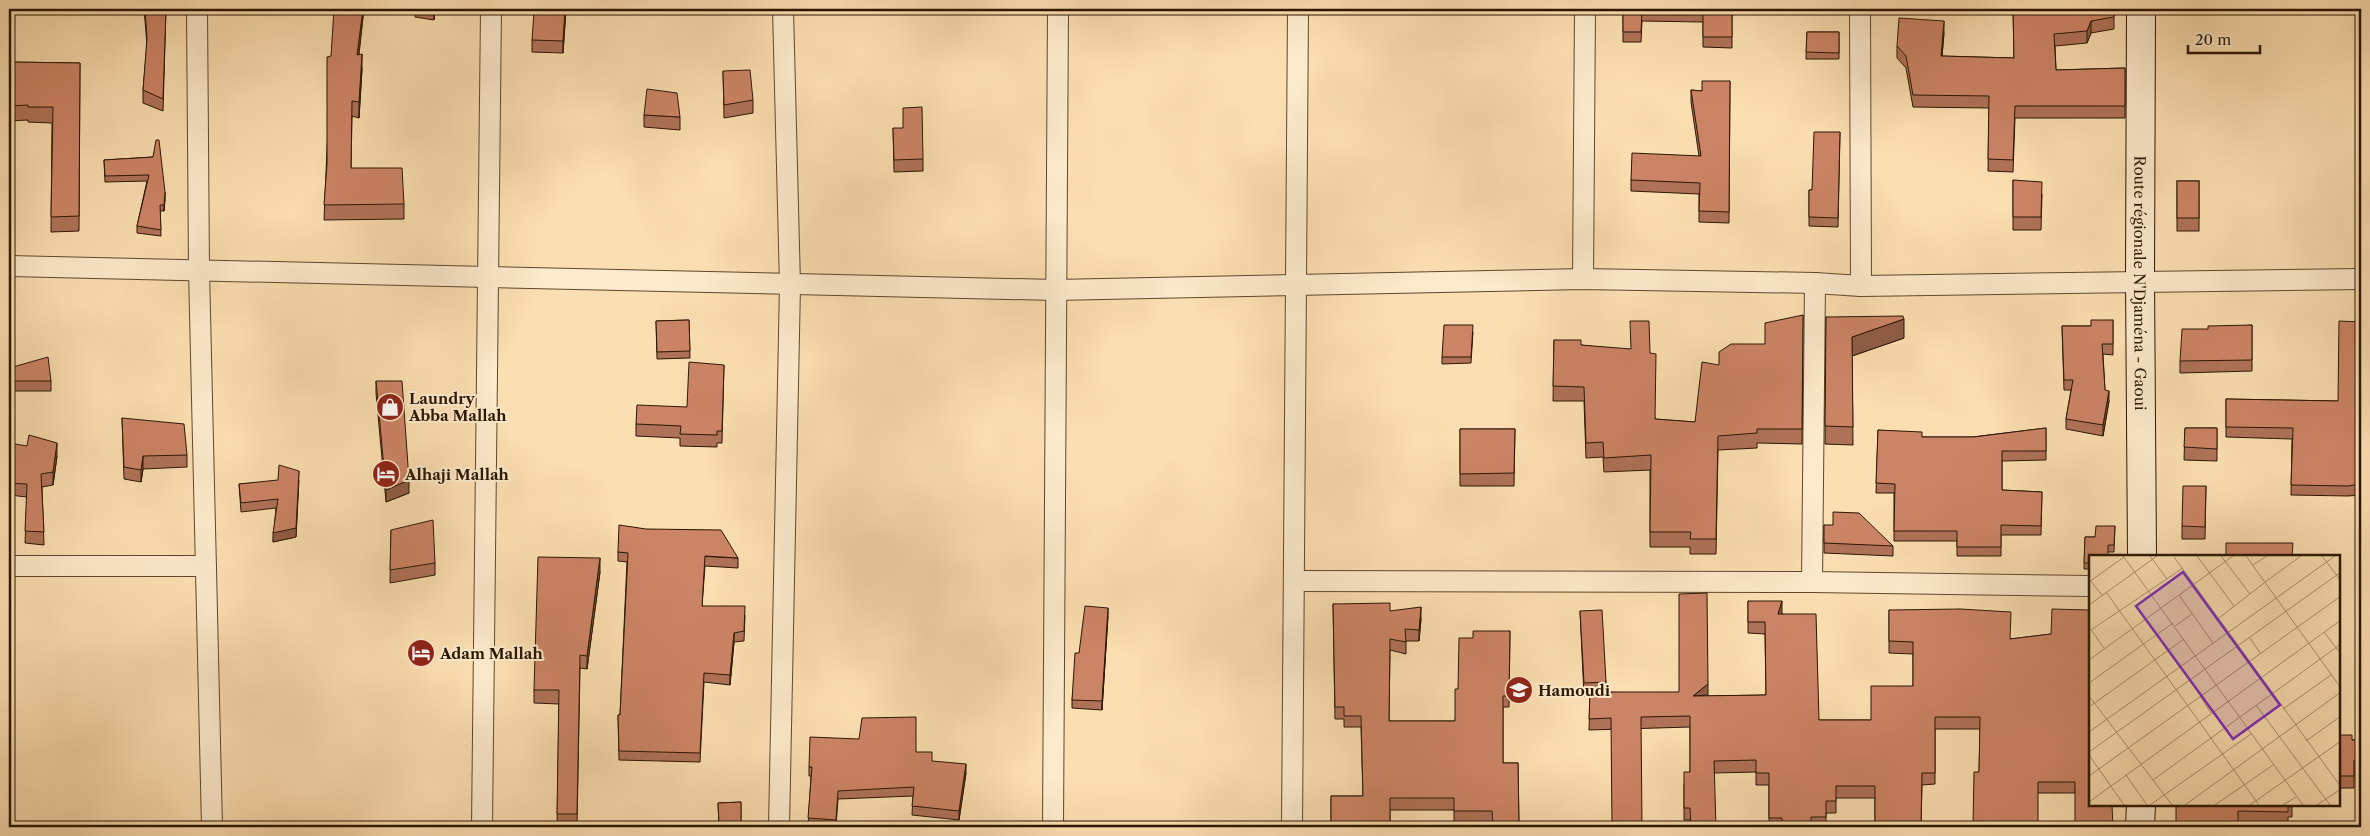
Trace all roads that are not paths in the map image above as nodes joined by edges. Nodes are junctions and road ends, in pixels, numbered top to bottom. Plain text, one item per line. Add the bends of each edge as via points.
1 (197, 9) edge
2 (491, 9) edge
3 (783, 9) edge
4 (1058, 9) edge
5 (1298, 9) edge
6 (1585, 9) edge
7 (1860, 9) edge
8 (2141, 9) edge
9 (9, 266) edge
10 (199, 270) junction
11 (489, 277) junction
12 (1583, 278) junction
13 (2361, 278) edge
14 (2140, 280) junction
15 (1814, 282) junction
16 (1296, 283) junction
17 (790, 284) junction
18 (1861, 286) junction
19 (1055, 290) junction
20 (2142, 555) edge
21 (9, 566) edge
22 (206, 566) junction
23 (1295, 581) junction
24 (1812, 582) junction
25 (2089, 586) edge
26 (2141, 806) edge
27 (212, 827) edge
28 (482, 827) edge
29 (779, 827) edge
30 (1052, 827) edge
31 (1292, 827) edge
32 (2140, 827) edge

1 - 10 street
2 - 11 street
3 - 17 street
4 - 19 street
5 - 16 street
6 - 12 street
7 - 18 street
8 - 14 street, Route régionale N'Djaména - Gaoui
9 - 10 street
10 - 11 street
10 - 22 street
11 - 17 street
11 - 28 street
12 - 15 street
12 - 16 street
13 - 14 street
14 - 18 street
14 - 20 street, Route régionale N'Djaména - Gaoui
15 - 18 street
15 - 24 street
16 - 19 street
16 - 23 street
17 - 19 street
17 - 29 street
19 - 30 street
21 - 22 street
22 - 27 street
23 - 24 street
23 - 31 street
24 - 25 street
26 - 32 street

